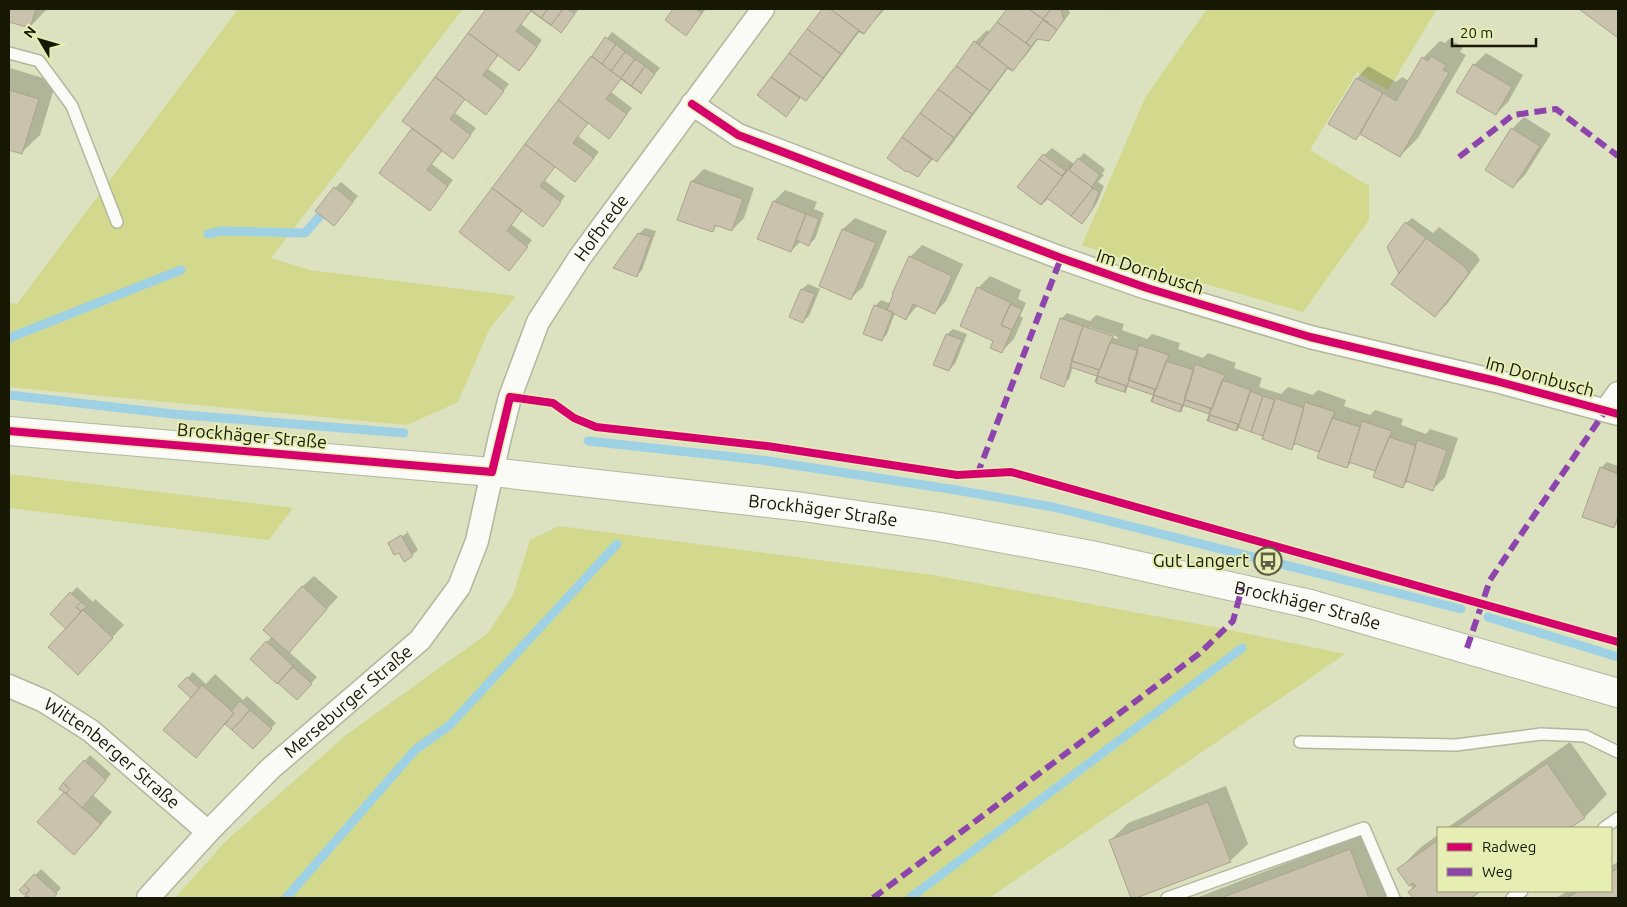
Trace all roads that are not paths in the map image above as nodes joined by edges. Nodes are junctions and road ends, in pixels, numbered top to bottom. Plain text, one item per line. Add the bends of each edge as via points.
1 (763, 9) edge
2 (9, 53) edge
3 (692, 104) junction
4 (117, 222) dead end
5 (1614, 405) edge
6 (9, 431) edge
7 (492, 472) junction
8 (9, 686) edge
9 (1618, 693) edge
10 (1300, 742) dead end
11 (1618, 752) edge
12 (1618, 818) edge
13 (1605, 827) edge
14 (208, 832) junction
15 (148, 898) edge
16 (1167, 898) edge
17 (1394, 898) edge

1 - 3 street, Hofbrede
2 - 4 lane via 39,61 72,106
3 - 5 street, Im Dornbusch via 738,135 1139,285 1310,337
3 - 7 street, Hofbrede via 580,257 538,322 510,397
6 - 7 main road, Brockhäger Straße
7 - 9 main road, Brockhäger Straße via 803,507 1091,555 1310,604
7 - 14 street, Merseburger Straße via 477,541 459,587 420,640 270,769
8 - 14 street, Wittenberger Straße via 44,700 91,732
10 - 11 lane via 1456,744 1541,734 1585,736
12 - 13 lane
14 - 15 street, Merseburger Straße
16 - 17 lane via 1364,828

